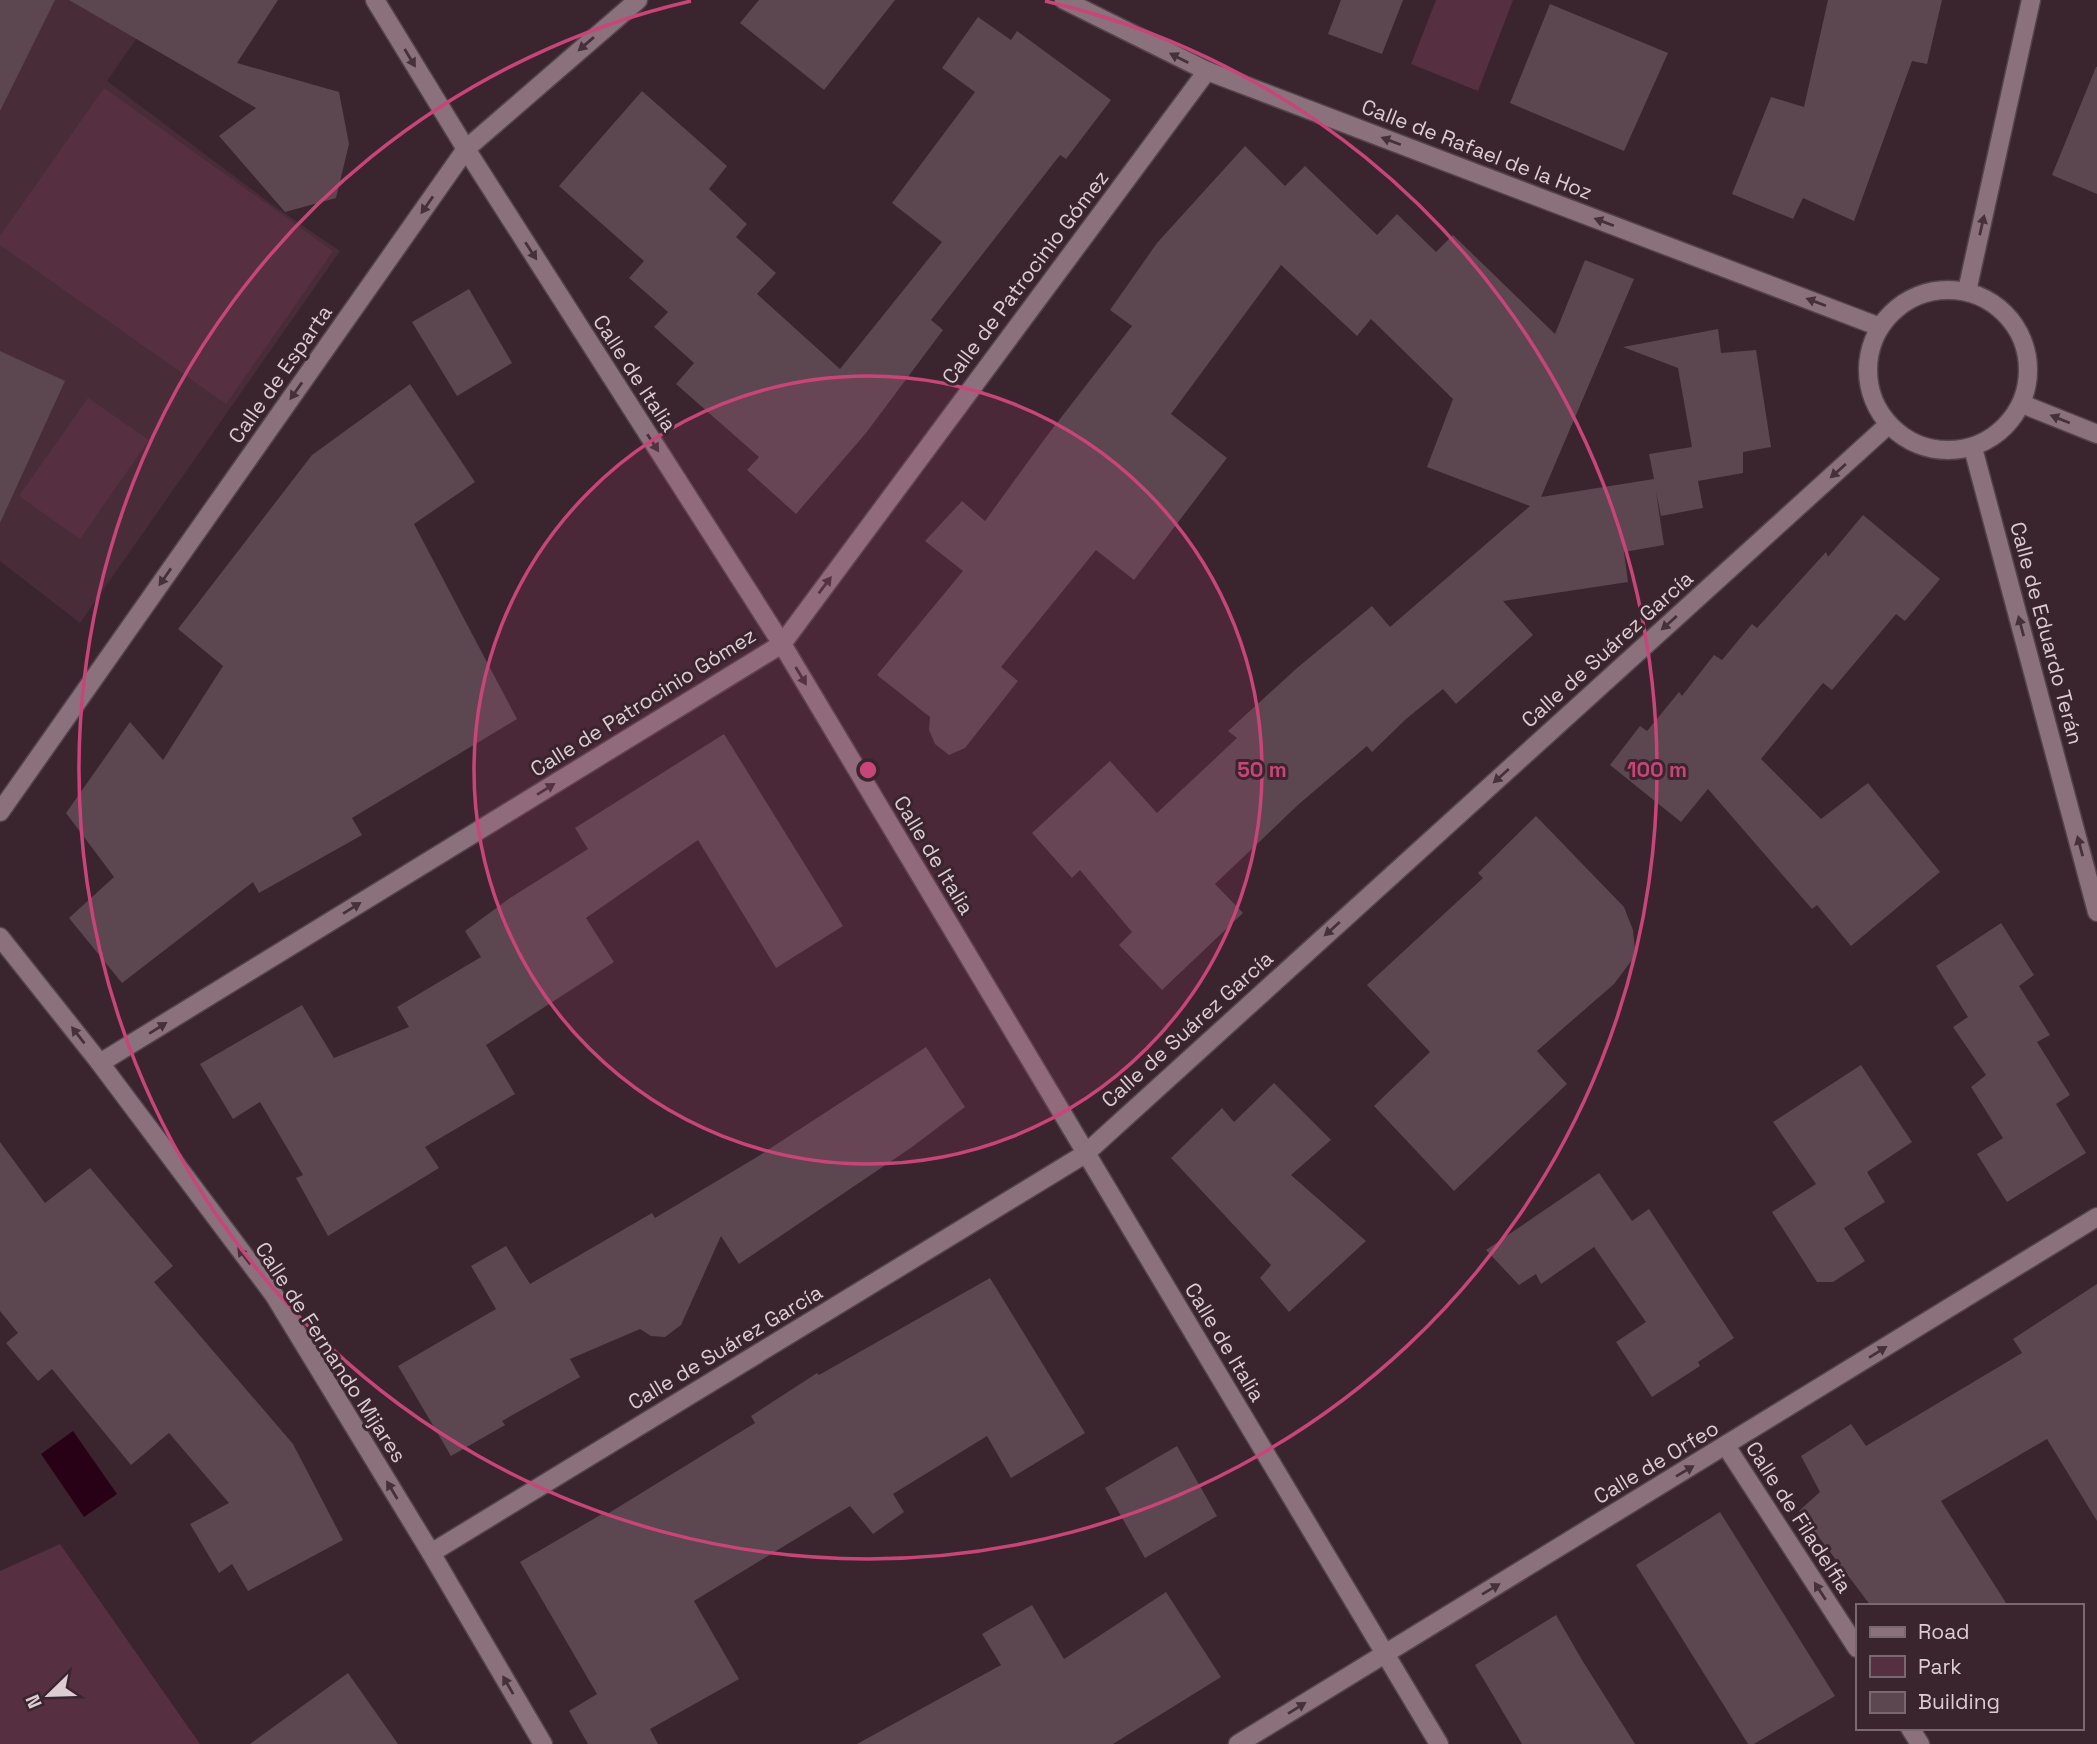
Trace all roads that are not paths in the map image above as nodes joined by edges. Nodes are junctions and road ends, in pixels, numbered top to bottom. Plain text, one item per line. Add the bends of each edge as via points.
1 (375, 0) edge
2 (638, 0) edge
3 (1064, 0) edge
4 (2031, 0) edge
5 (1207, 71) junction
6 (466, 149) junction
7 (1967, 291) junction
8 (1880, 327) junction
9 (2022, 404) junction
10 (1888, 425) junction
11 (2097, 434) edge
12 (1973, 448) junction
13 (782, 644) junction
14 (0, 812) edge
15 (2097, 912) edge
16 (0, 937) edge
17 (100, 1063) junction
18 (1085, 1154) junction
19 (2097, 1217) edge
20 (1726, 1446) junction
21 (431, 1553) junction
22 (1856, 1646) edge
23 (1385, 1654) junction
24 (543, 1744) edge
25 (1238, 1744) edge
26 (1438, 1744) edge

1 -> 6 street, Calle de Italia
2 -> 6 street, Calle de Esparta
5 -> 3 street, Calle de Rafael de la Hoz
7 -> 4 street
8 -> 5 street, Calle de Rafael de la Hoz
13 -> 5 street, Calle de Patrocinio Gómez
6 -> 13 street, Calle de Italia
6 -> 14 street, Calle de Esparta
7 - 8 street via 1942,289 1918,295 1896,308
7 - 9 street via 2008,315 2021,335 2028,358
8 - 10 street via 1869,351 1867,377 1874,402
11 -> 9 street
9 - 12 street via 1994,438
10 - 12 street via 1906,440 1928,449
10 -> 18 street, Calle de Suárez García
15 -> 12 street, Calle de Eduardo Terán
17 -> 13 street, Calle de Patrocinio Gómez
13 -> 18 street, Calle de Italia
17 -> 16 street, Calle de Fernando Mijares
21 -> 17 street, Calle de Fernando Mijares via 274,1295
18 - 21 street, Calle de Suárez García
18 - 23 street, Calle de Italia
20 -> 19 street, Calle de Orfeo
22 -> 20 street, Calle de Filadelfia
23 -> 20 street, Calle de Orfeo
24 -> 21 street, Calle de Fernando Mijares
25 -> 23 street, Calle de Orfeo
23 - 26 street, Calle de Italia

